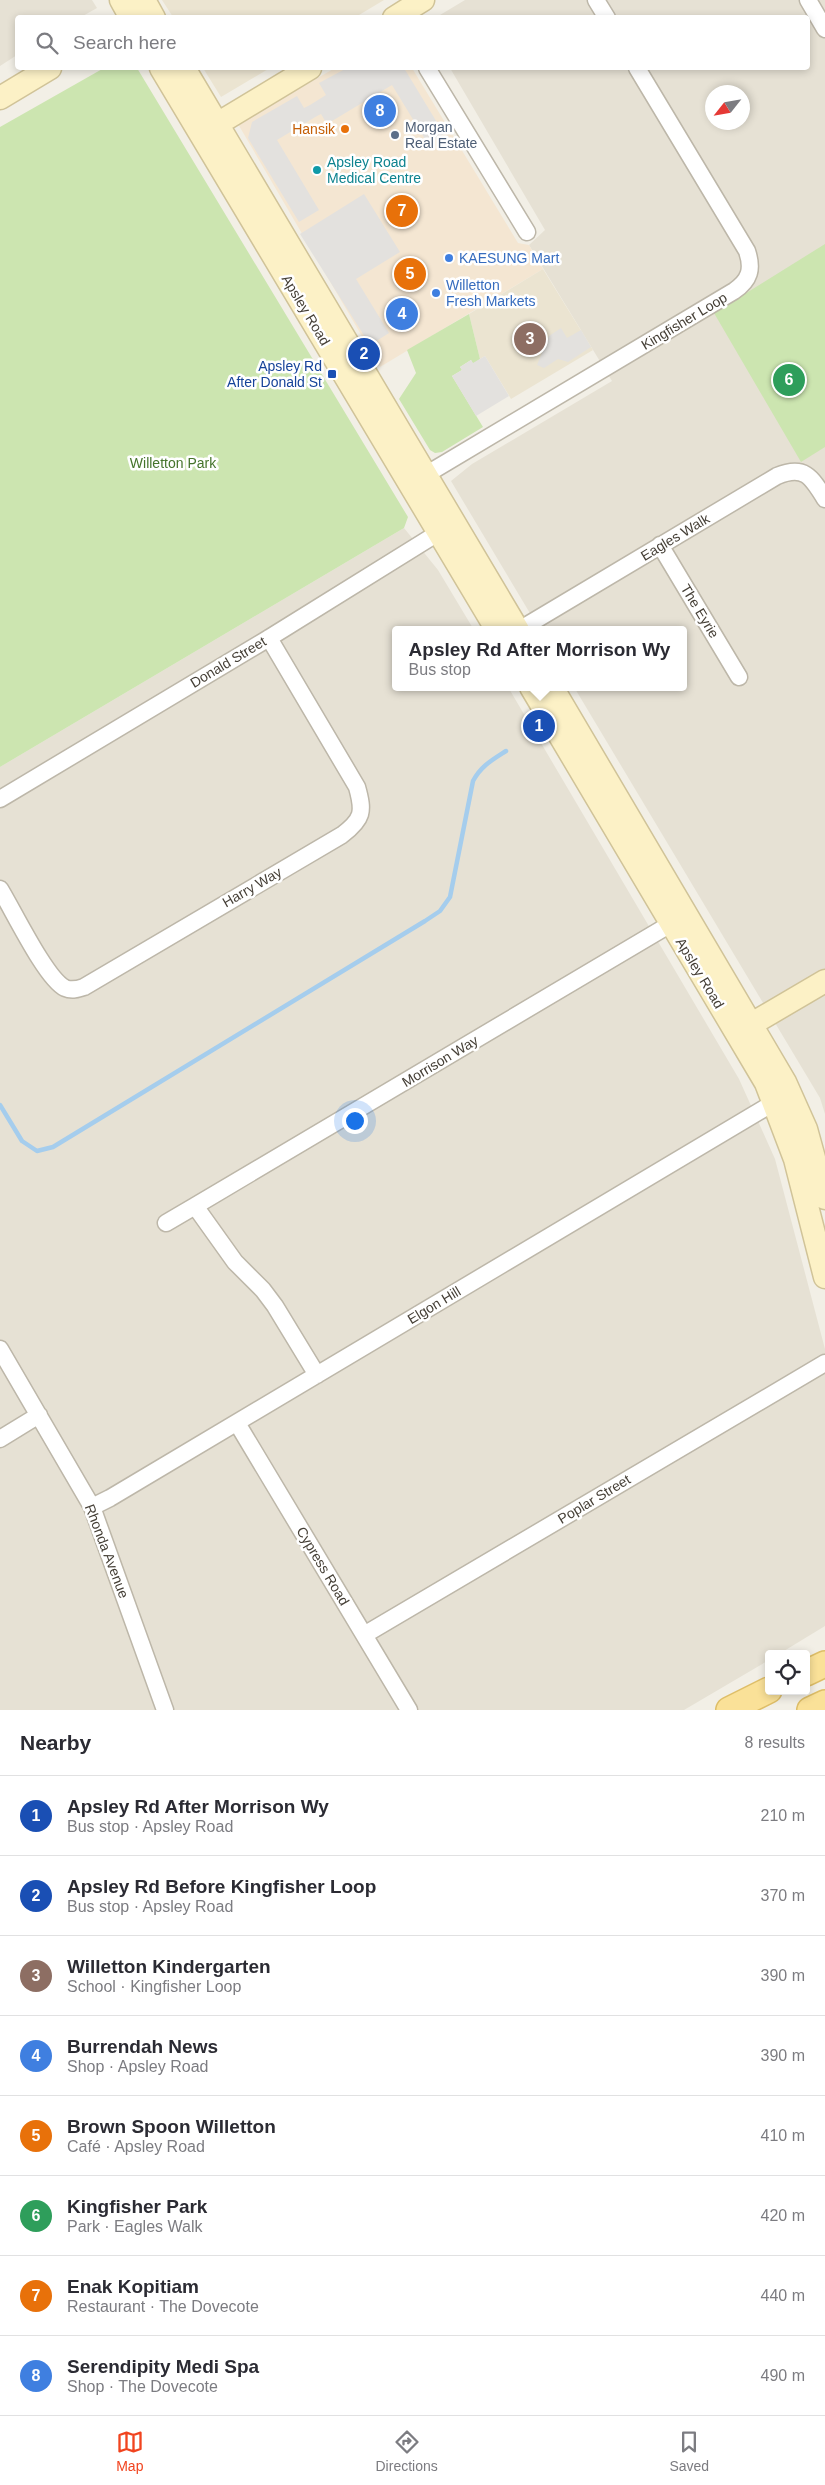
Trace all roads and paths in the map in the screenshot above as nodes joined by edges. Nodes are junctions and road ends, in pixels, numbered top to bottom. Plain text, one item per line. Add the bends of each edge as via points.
1 (121, 0) edge
2 (423, 0) edge
3 (596, 0) edge
4 (808, 0) edge
5 (142, 12) edge
6 (399, 15) edge
7 (605, 15) edge
8 (825, 29) edge
9 (47, 70) edge
10 (163, 70) edge
11 (185, 70) edge
12 (307, 70) edge
13 (428, 70) edge
14 (638, 70) edge
15 (0, 98) edge
16 (208, 129) junction
17 (528, 232) dead end
18 (418, 479) junction
19 (825, 499) edge
20 (446, 528) junction
21 (660, 545) junction
22 (495, 626) edge
23 (515, 626) edge
24 (525, 626) edge
25 (268, 638) junction
26 (739, 677) dead end
27 (534, 691) edge
28 (554, 691) edge
29 (0, 799) edge
30 (0, 889) edge
31 (678, 920) junction
32 (825, 981) edge
33 (744, 1029) junction
34 (775, 1102) junction
35 (825, 1198) edge
36 (195, 1206) junction
37 (166, 1223) dead end
38 (825, 1277) edge
39 (0, 1349) edge
40 (825, 1363) edge
41 (317, 1375) junction
42 (39, 1415) junction
43 (237, 1423) junction
44 (0, 1439) edge
45 (92, 1507) junction
46 (364, 1635) junction
47 (825, 1664) edge
48 (810, 1671) edge
49 (765, 1692) edge
50 (825, 1703) edge
51 (165, 1710) edge
52 (409, 1710) edge
53 (729, 1710) edge
54 (810, 1710) edge

1 - 5 main road
2 - 6 main road
3 - 7 street
4 - 8 street
9 - 15 main road
10 - 16 main road, Apsley Road
11 - 16 main road, Apsley Road
12 - 16 main road
13 - 17 street
14 - 18 street, Kingfisher Loop via 747,252 751,265 749,276 734,291
16 - 18 main road, Apsley Road
18 - 20 main road, Apsley Road
19 - 21 street, Eagles Walk via 813,480 803,472 790,471
20 - 22 main road, Apsley Road
20 - 23 main road, Apsley Road
20 - 25 street, Donald Street
21 - 24 street, Eagles Walk
21 - 26 street, The Eyrie
25 - 29 street, Donald Street
25 - 30 street, Harry Way via 357,787 362,806 357,823 342,835 76,989 63,987 50,975
27 - 31 main road, Apsley Road
28 - 31 main road, Apsley Road
31 - 33 main road, Apsley Road
31 - 36 street, Morrison Way
32 - 33 main road
33 - 34 main road, Apsley Road
33 - 35 main road, Apsley Road via 797,1105
34 - 38 main road, Apsley Road via 795,1159
34 - 41 street, Elgon Hill
36 - 37 street, Morrison Way
36 - 41 street via 235,1262 275,1306
39 - 42 street, Rhonda Avenue
40 - 46 street, Poplar Street
41 - 43 street, Elgon Hill
42 - 44 street
42 - 45 street, Rhonda Avenue
43 - 45 street, Elgon Hill
43 - 46 street, Cypress Road
45 - 51 street, Rhonda Avenue
46 - 52 street, Cypress Road
47 - 48 main road
49 - 53 main road
50 - 54 main road

